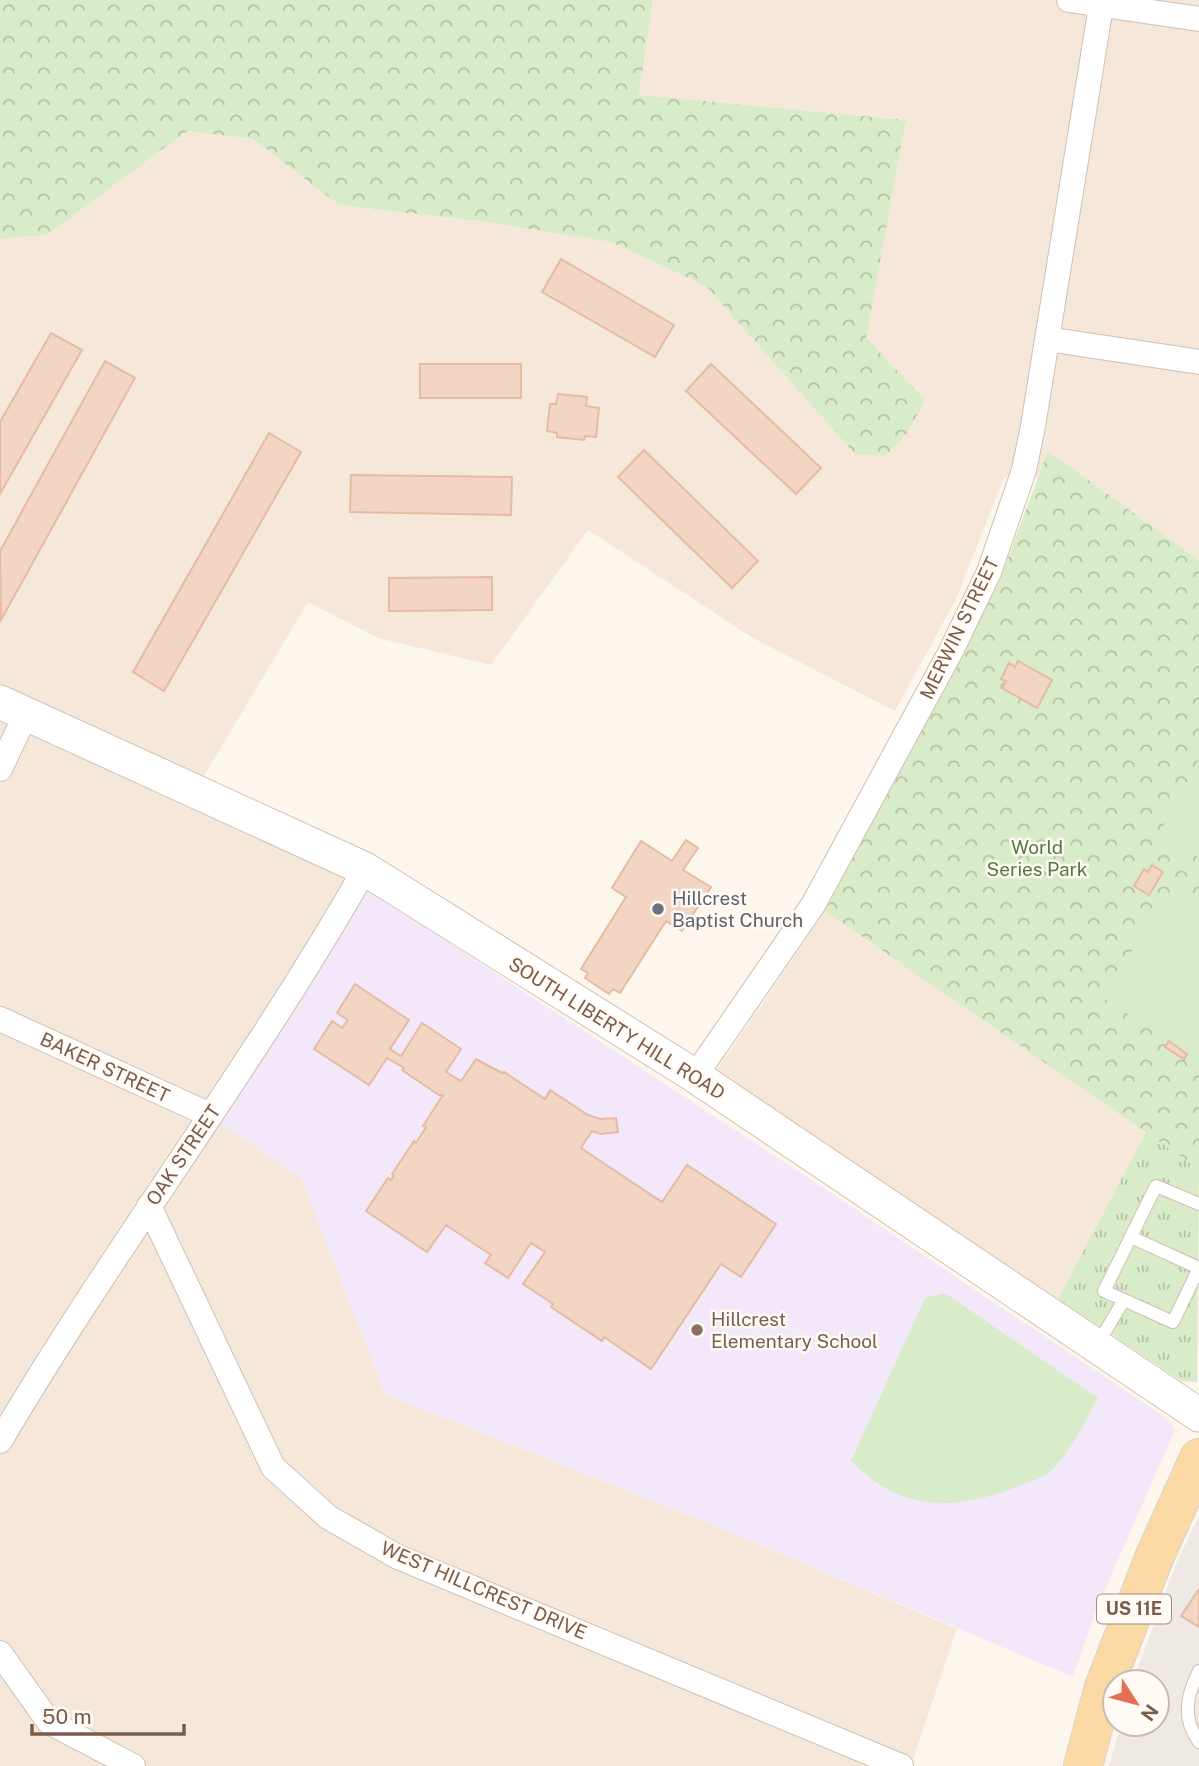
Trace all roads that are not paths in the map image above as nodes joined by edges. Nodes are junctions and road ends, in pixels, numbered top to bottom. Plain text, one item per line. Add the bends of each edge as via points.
1 (1069, 0) edge
2 (1102, 3) edge
3 (1199, 19) edge
4 (1047, 338) junction
5 (1199, 362) edge
6 (13, 708) edge
7 (0, 769) edge
8 (365, 869) junction
9 (0, 1019) edge
10 (695, 1076) junction
11 (210, 1115) junction
12 (1199, 1204) edge
13 (149, 1206) junction
14 (1131, 1237) junction
15 (1199, 1268) edge
16 (1124, 1300) junction
17 (1097, 1345) junction
18 (1199, 1415) edge
19 (0, 1441) edge
20 (1199, 1458) edge
21 (0, 1653) edge
22 (1199, 1671) edge
23 (1199, 1742) edge
24 (133, 1766) edge
25 (901, 1766) edge
26 (1083, 1766) edge

1 - 2 street
2 - 3 street
2 - 4 street, MERWIN STREET
4 - 5 street
4 - 10 street, MERWIN STREET via 1024,470 989,572 813,905
6 - 7 street
6 - 8 street, SOUTH LIBERTY HILL ROAD
8 - 10 street, SOUTH LIBERTY HILL ROAD
8 - 11 street, OAK STREET
9 - 11 street, BAKER STREET
10 - 17 street, SOUTH LIBERTY HILL ROAD
11 - 13 street, OAK STREET
12 - 14 lane via 1156,1186
13 - 19 street, OAK STREET
13 - 25 street, WEST HILLCREST DRIVE via 273,1467 328,1517 398,1557
14 - 15 lane
14 - 16 lane via 1104,1291
15 - 16 lane via 1173,1322
16 - 17 lane
17 - 18 street, SOUTH LIBERTY HILL ROAD
20 - 26 main road, US 11E via 1104,1687
21 - 24 street via 49,1721
22 - 23 lane via 1186,1713

